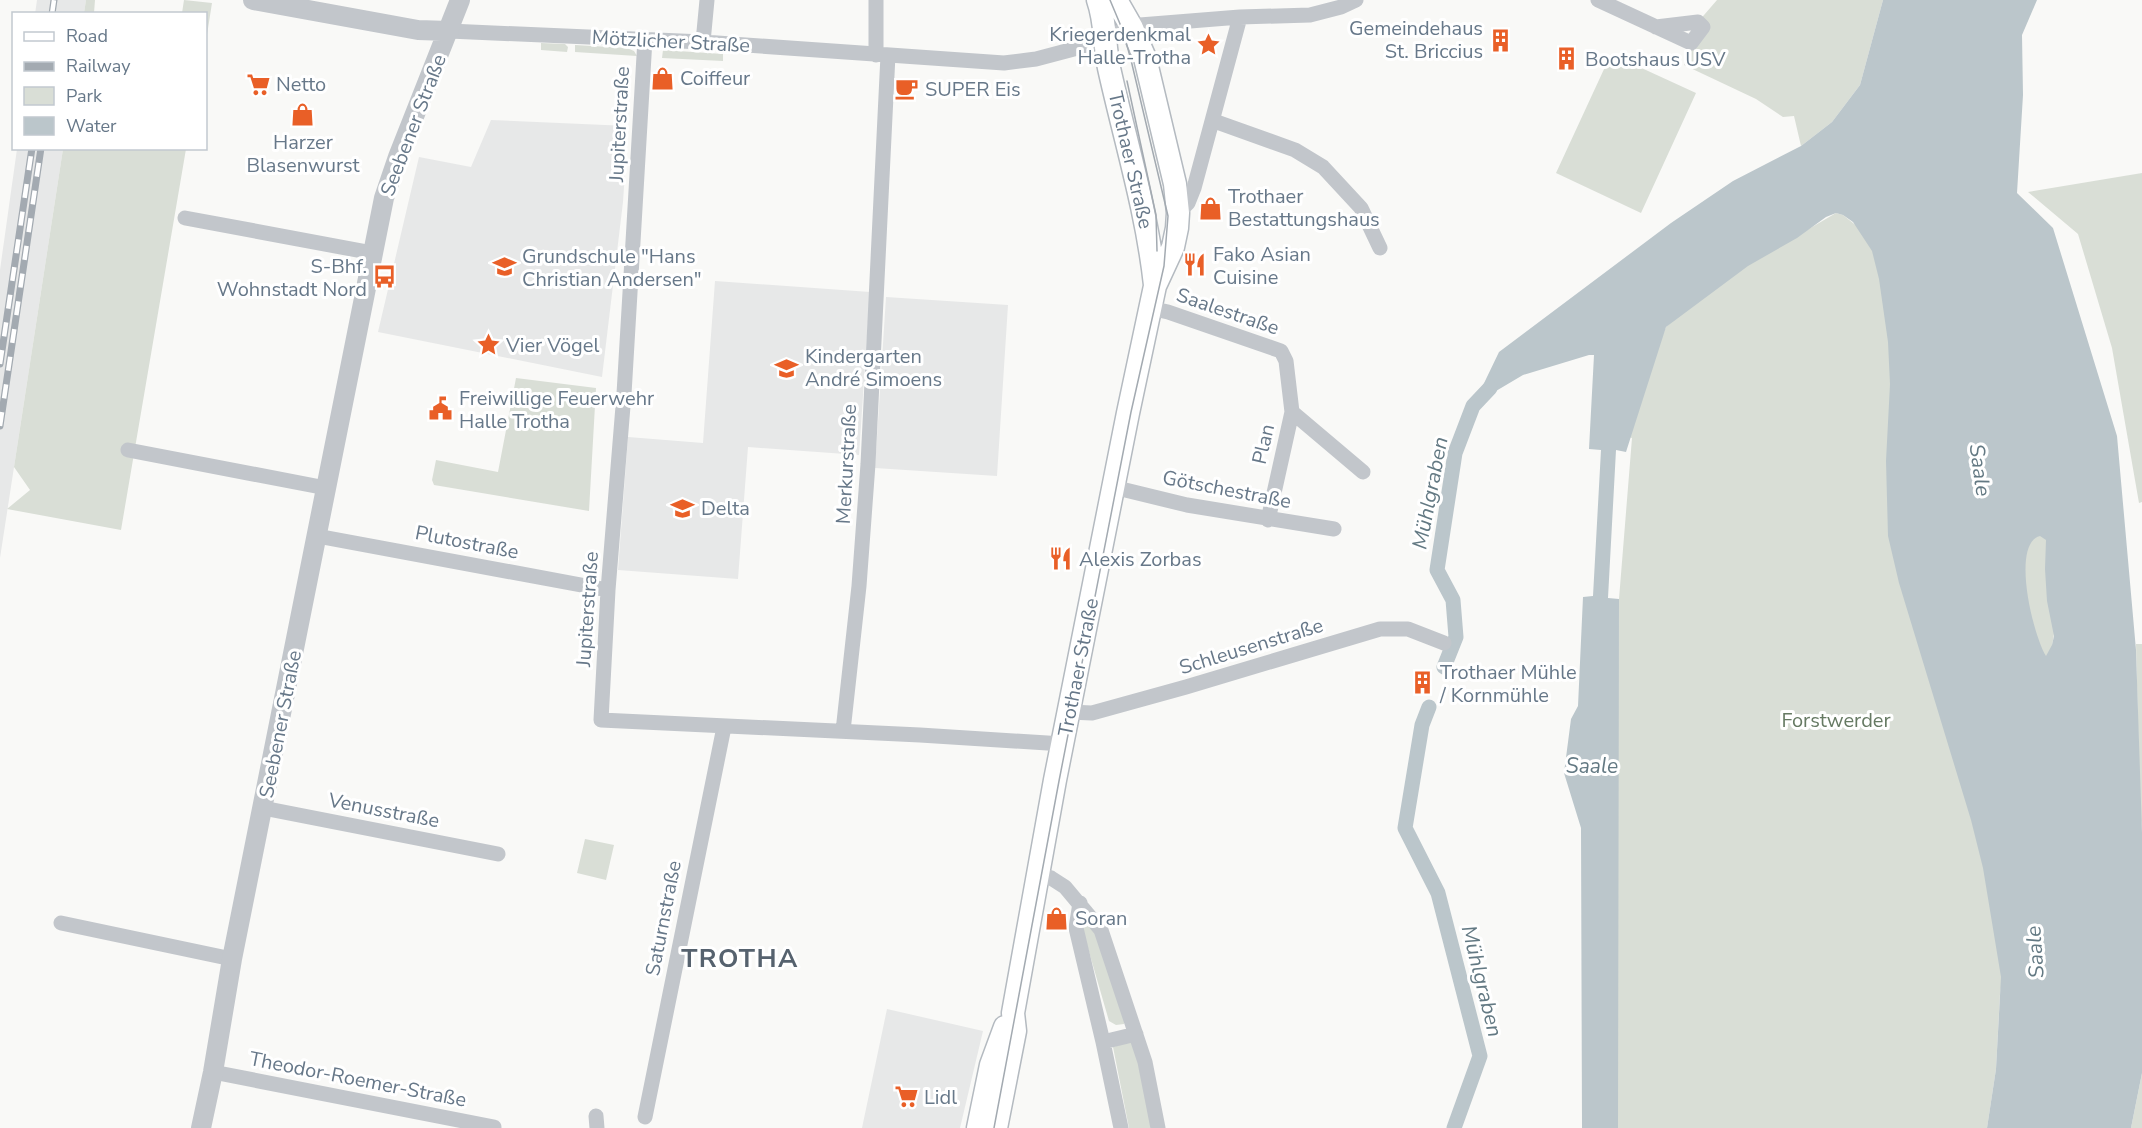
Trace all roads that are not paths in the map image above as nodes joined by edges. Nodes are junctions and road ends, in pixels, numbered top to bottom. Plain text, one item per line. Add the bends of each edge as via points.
1 (253, 0) edge
2 (460, 0) edge
3 (707, 0) edge
4 (876, 0) edge
5 (1098, 0) edge
6 (1116, 0) edge
7 (1356, 0) edge
8 (1598, 0) edge
9 (1240, 17) junction
10 (1656, 27) dead end
11 (1132, 28) junction
12 (449, 31) junction
13 (645, 39) junction
14 (1097, 41) junction
15 (704, 42) junction
16 (882, 55) junction
17 (1214, 121) junction
18 (1178, 213) junction
19 (185, 218) dead end
20 (1380, 248) dead end
21 (374, 253) junction
22 (1155, 286) junction
23 (1150, 308) junction
24 (1292, 412) junction
25 (128, 450) dead end
26 (1363, 471) dead end
27 (1113, 487) junction
28 (326, 488) junction
29 (1268, 520) junction
30 (1334, 530) dead end
31 (317, 536) junction
32 (608, 590) junction
33 (1444, 643) dead end
34 (1069, 712) junction
35 (724, 727) junction
36 (843, 731) junction
37 (1063, 744) junction
38 (263, 808) junction
39 (498, 854) dead end
40 (1038, 874) junction
41 (1080, 903) junction
42 (61, 923) dead end
43 (232, 959) junction
44 (1013, 1013) junction
45 (1136, 1034) junction
46 (1103, 1042) junction
47 (213, 1072) junction
48 (645, 1117) dead end
49 (494, 1127) edge
50 (201, 1128) edge
51 (978, 1128) edge
52 (996, 1128) edge
53 (1121, 1128) edge
54 (1158, 1128) edge

1 - 12 street, Mötzlicher Straße via 418,30
2 - 12 street, Seebener Straße
3 - 15 street
4 - 16 street, Merkurstraße
5 - 14 main road, Trothaer Straße via 1104,16
6 - 11 main road, Trothaer Straße
7 - 9 street, Mötzlicher Straße via 1310,15
8 - 10 street
9 - 11 street, Mötzlicher Straße
9 - 17 street, Trothaer Straße
11 - 14 street, Mötzlicher Straße
11 - 18 main road, Trothaer Straße via 1145,58 1175,184
12 - 13 street, Mötzlicher Straße
12 - 21 street, Seebener Straße via 384,198
13 - 15 street, Mötzlicher Straße
13 - 32 street, Jupiterstraße
14 - 16 street, Mötzlicher Straße via 1036,59 1004,63
14 - 22 main road, Trothaer Straße via 1108,64 1151,249
15 - 16 street, Mötzlicher Straße
16 - 36 street, Merkurstraße via 868,464 860,586
17 - 18 street, Trothaer Straße via 1194,188 1188,203
17 - 20 street via 1295,150 1323,167 1361,208
18 - 22 main road, Trothaer Straße via 1173,247
19 - 21 street
21 - 28 street, Seebener Straße
22 - 23 main road, Trothaer Straße
23 - 24 street, Saalestraße via 1281,351 1286,361
23 - 27 main road, Trothaer Straße
24 - 26 street
24 - 29 street, Plan
25 - 28 street
27 - 29 street, Götschestraße
27 - 34 main road, Trothaer Straße
28 - 31 street, Seebener Straße
29 - 30 street, Götschestraße
31 - 32 street, Plutostraße
31 - 38 street, Seebener Straße
32 - 35 street, Jupiterstraße via 601,720
33 - 34 street, Schleusenstraße via 1408,629 1380,629 1092,713
34 - 37 main road, Trothaer Straße
35 - 36 street, Jupiterstraße
35 - 48 street, Saturnstraße
36 - 37 street, Jupiterstraße
37 - 40 main road, Trothaer Straße
38 - 39 street, Venusstraße
38 - 43 street, Seebener Straße
40 - 41 street via 1065,887
40 - 44 main road, Trothaer Straße
41 - 45 street via 1101,930
41 - 46 street via 1076,928
42 - 43 street
43 - 47 street, Seebener Straße
44 - 51 main road, Trothaer Straße via 991,1065
44 - 52 main road, Trothaer Straße via 1015,1031
45 - 46 street
45 - 54 street
46 - 53 street
47 - 49 street, Theodor-Roemer-Straße
47 - 50 street, Seebener Straße

